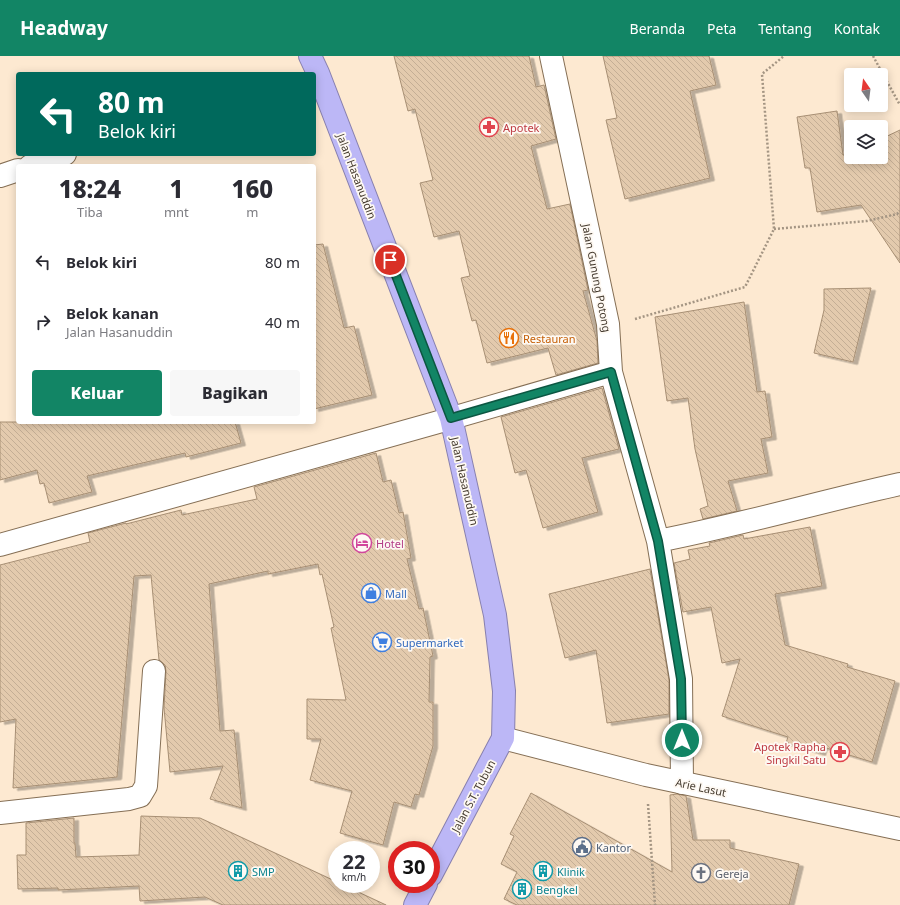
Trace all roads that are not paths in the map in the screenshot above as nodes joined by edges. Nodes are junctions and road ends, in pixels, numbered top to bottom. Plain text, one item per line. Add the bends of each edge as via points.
1 (551, 56) edge
2 (316, 73) edge
3 (59, 156) edge
4 (36, 164) edge
5 (16, 171) edge
6 (0, 176) edge
7 (611, 372) junction
8 (451, 418) junction
9 (900, 484) edge
10 (658, 541) junction
11 (0, 545) edge
12 (154, 671) dead end
13 (503, 738) junction
14 (682, 783) junction
15 (0, 813) edge
16 (900, 829) edge
17 (440, 858) edge
18 (421, 893) edge
19 (415, 905) edge

1 - 7 street, Jalan Gunung Potong via 608,324
2 - 8 highway, Jalan Hasanuddin
3 - 4 street
5 - 6 street
7 - 8 street
7 - 10 street, Jalan Gunung Potong
8 - 11 street
8 - 13 highway, Jalan Hasanuddin via 495,615 504,692
9 - 10 street via 706,532
10 - 14 street, Jalan Gunung Potong via 681,679
12 - 15 street via 146,786 140,796
13 - 14 street, Arie Lasut
13 - 17 highway, Jalan S.T. Tubun
14 - 16 street, Arie Lasut
18 - 19 highway

